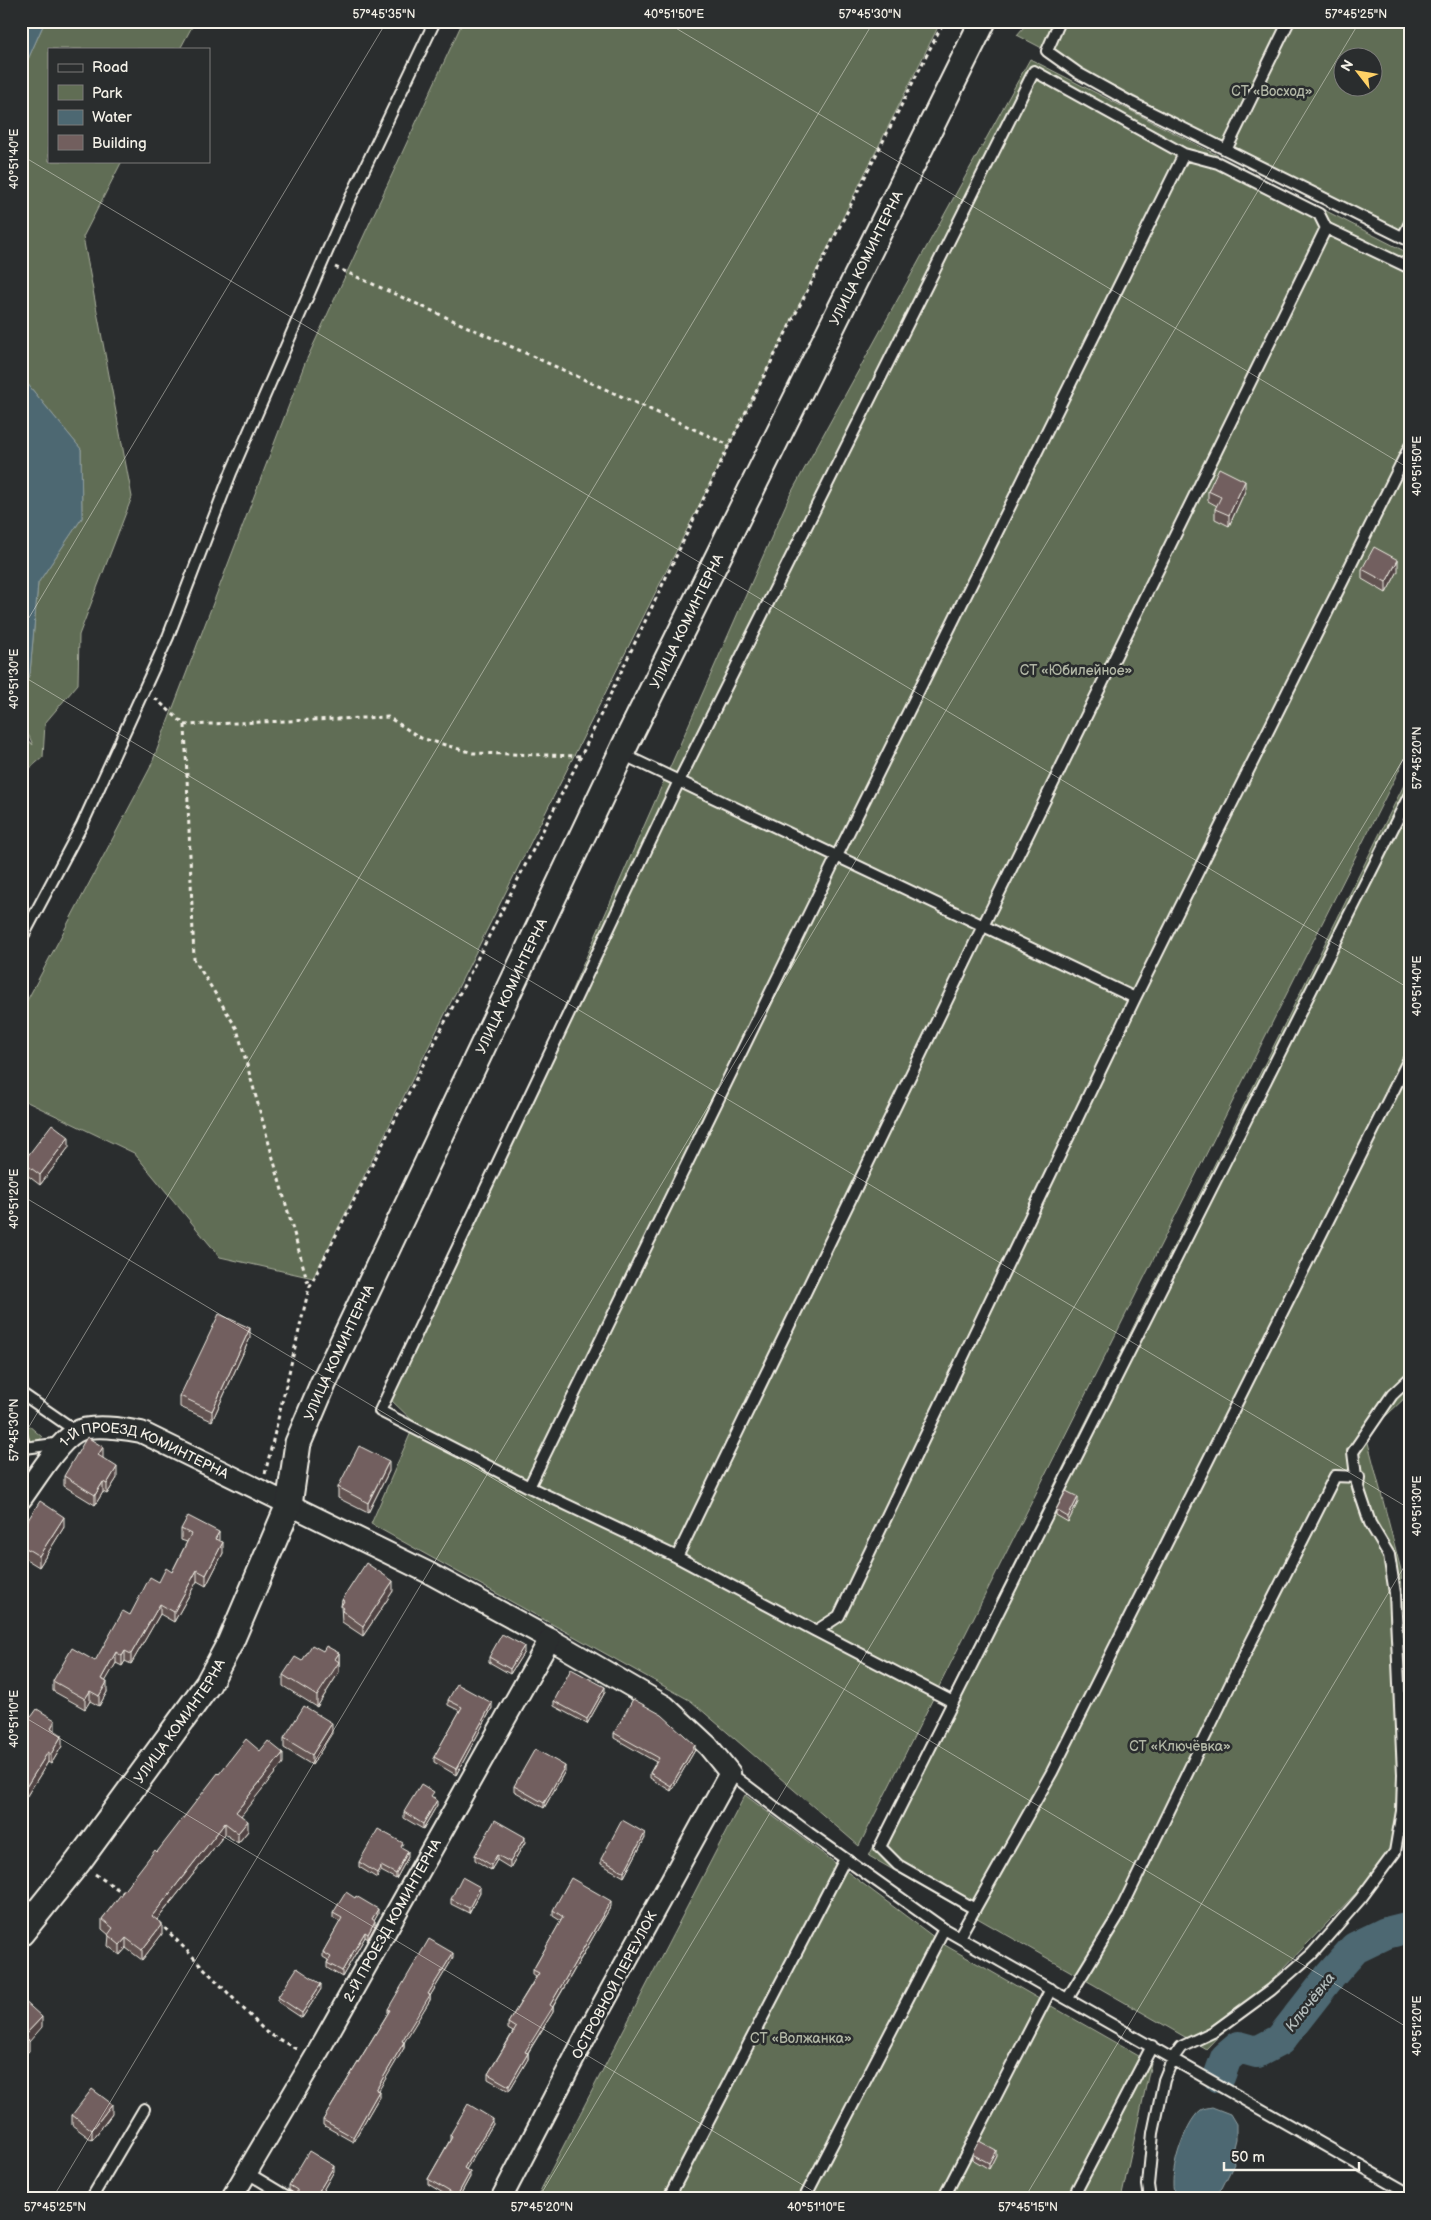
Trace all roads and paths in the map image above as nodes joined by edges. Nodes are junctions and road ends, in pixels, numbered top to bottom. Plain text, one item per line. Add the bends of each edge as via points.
1 (435, 21) edge
2 (944, 21) edge
3 (983, 21) edge
4 (1060, 21) edge
5 (1289, 21) edge
6 (1228, 146) dead end
7 (1184, 154) junction
8 (1410, 224) edge
9 (1326, 228) junction
10 (1406, 239) edge
11 (323, 262) junction
12 (1410, 268) edge
13 (729, 445) junction
14 (1410, 446) edge
15 (144, 688) junction
16 (185, 725) junction
17 (621, 754) junction
18 (581, 756) junction
19 (679, 782) junction
20 (1410, 794) edge
21 (837, 856) junction
22 (982, 926) junction
23 (21, 940) edge
24 (1136, 998) junction
25 (1410, 1057) edge
26 (309, 1288) junction
27 (1410, 1378) edge
28 (21, 1394) edge
29 (21, 1434) edge
30 (71, 1437) junction
31 (23, 1451) edge
32 (1357, 1482) junction
33 (528, 1487) junction
34 (261, 1491) junction
35 (21, 1499) edge
36 (289, 1505) junction
37 (677, 1557) junction
38 (816, 1631) junction
39 (550, 1639) junction
40 (953, 1702) junction
41 (730, 1773) junction
42 (845, 1859) junction
43 (78, 1862) junction
44 (57, 1888) junction
45 (131, 1899) edge
46 (975, 1909) junction
47 (21, 1914) edge
48 (153, 1917) edge
49 (944, 1929) junction
50 (21, 1932) edge
51 (959, 1937) junction
52 (1051, 1989) junction
53 (1068, 1998) junction
54 (1152, 2046) junction
55 (315, 2057) junction
56 (1173, 2058) junction
57 (144, 2109) dead end
58 (246, 2172) junction
59 (21, 2184) edge
60 (1410, 2194) edge
61 (35, 2199) edge
62 (91, 2199) edge
63 (222, 2199) edge
64 (231, 2199) edge
65 (291, 2199) edge
66 (501, 2199) edge
67 (668, 2199) edge
68 (804, 2199) edge
69 (943, 2199) edge
70 (1072, 2199) edge
71 (1150, 2199) edge

1 - 11 lane
2 - 13 path
3 - 17 street, УЛИЦА КОМИНТЕРНА
4 - 10 lane via 1047,51 1078,73
5 - 6 lane
7 - 9 lane via 1218,163 1319,214
7 - 19 lane via 1034,70
7 - 21 lane
8 - 10 lane
9 - 12 lane
9 - 22 lane
11 - 13 path
11 - 15 lane via 231,473 168,637
13 - 18 path
14 - 24 lane
15 - 16 path
15 - 23 lane via 82,825
16 - 18 path via 388,717 421,738 473,753
16 - 26 path via 194,959 237,1029
17 - 19 lane
17 - 36 street, УЛИЦА КОМИНТЕРНА via 323,1384 298,1443
18 - 26 path
19 - 21 lane
19 - 33 lane via 380,1411
20 - 40 lane
21 - 22 lane
21 - 33 lane
22 - 24 lane
22 - 37 lane
24 - 38 lane via 839,1616
25 - 46 lane via 1052,1772
26 - 34 path
27 - 32 lane via 1392,1395 1353,1452
28 - 30 lane
29 - 31 lane
30 - 31 lane
30 - 34 street, 1-Й ПРОЕЗД КОМИНТЕРНА via 109,1426 141,1432
30 - 35 street, 1-Й ПРОЕЗД КОМИНТЕРНА
32 - 53 lane via 1336,1476 1246,1652 1118,1916
32 - 56 lane via 1370,1523 1389,1555 1395,1593 1403,1774 1402,1810 1395,1852 1361,1898 1312,1954 1271,1990 1215,2031 1181,2047
33 - 37 lane
34 - 36 street, 1-Й ПРОЕЗД КОМИНТЕРНА
36 - 39 street, 1-Й ПРОЕЗД КОМИНТЕРНА via 429,1573
36 - 43 street, УЛИЦА КОМИНТЕРНА via 230,1643 208,1684
37 - 38 lane
38 - 40 lane
39 - 41 street, 1-Й ПРОЕЗД КОМИНТЕРНА via 665,1706 708,1746
39 - 55 street, 2-Й ПРОЕЗД КОМИНТЕРНА
40 - 46 lane via 880,1847 898,1865
41 - 42 lane
41 - 66 street, ОСТРОВНОЙ ПЕРЕУЛОК via 592,2024
42 - 49 lane
42 - 67 lane
43 - 44 street, УЛИЦА КОМИНТЕРНА
43 - 45 path
44 - 47 lane
44 - 50 street, УЛИЦА КОМИНТЕРНА
46 - 51 lane
48 - 55 path via 266,2032
49 - 51 lane
49 - 68 lane
51 - 52 lane
52 - 53 lane
52 - 69 lane
53 - 54 lane
54 - 56 lane
54 - 70 lane
55 - 58 street, 2-Й ПРОЕЗД КОМИНТЕРНА
56 - 60 lane
56 - 71 lane via 1164,2080 1153,2133 1148,2185
57 - 62 lane
58 - 63 street
58 - 64 street, 2-Й ПРОЕЗД КОМИНТЕРНА
58 - 65 lane
59 - 61 path

